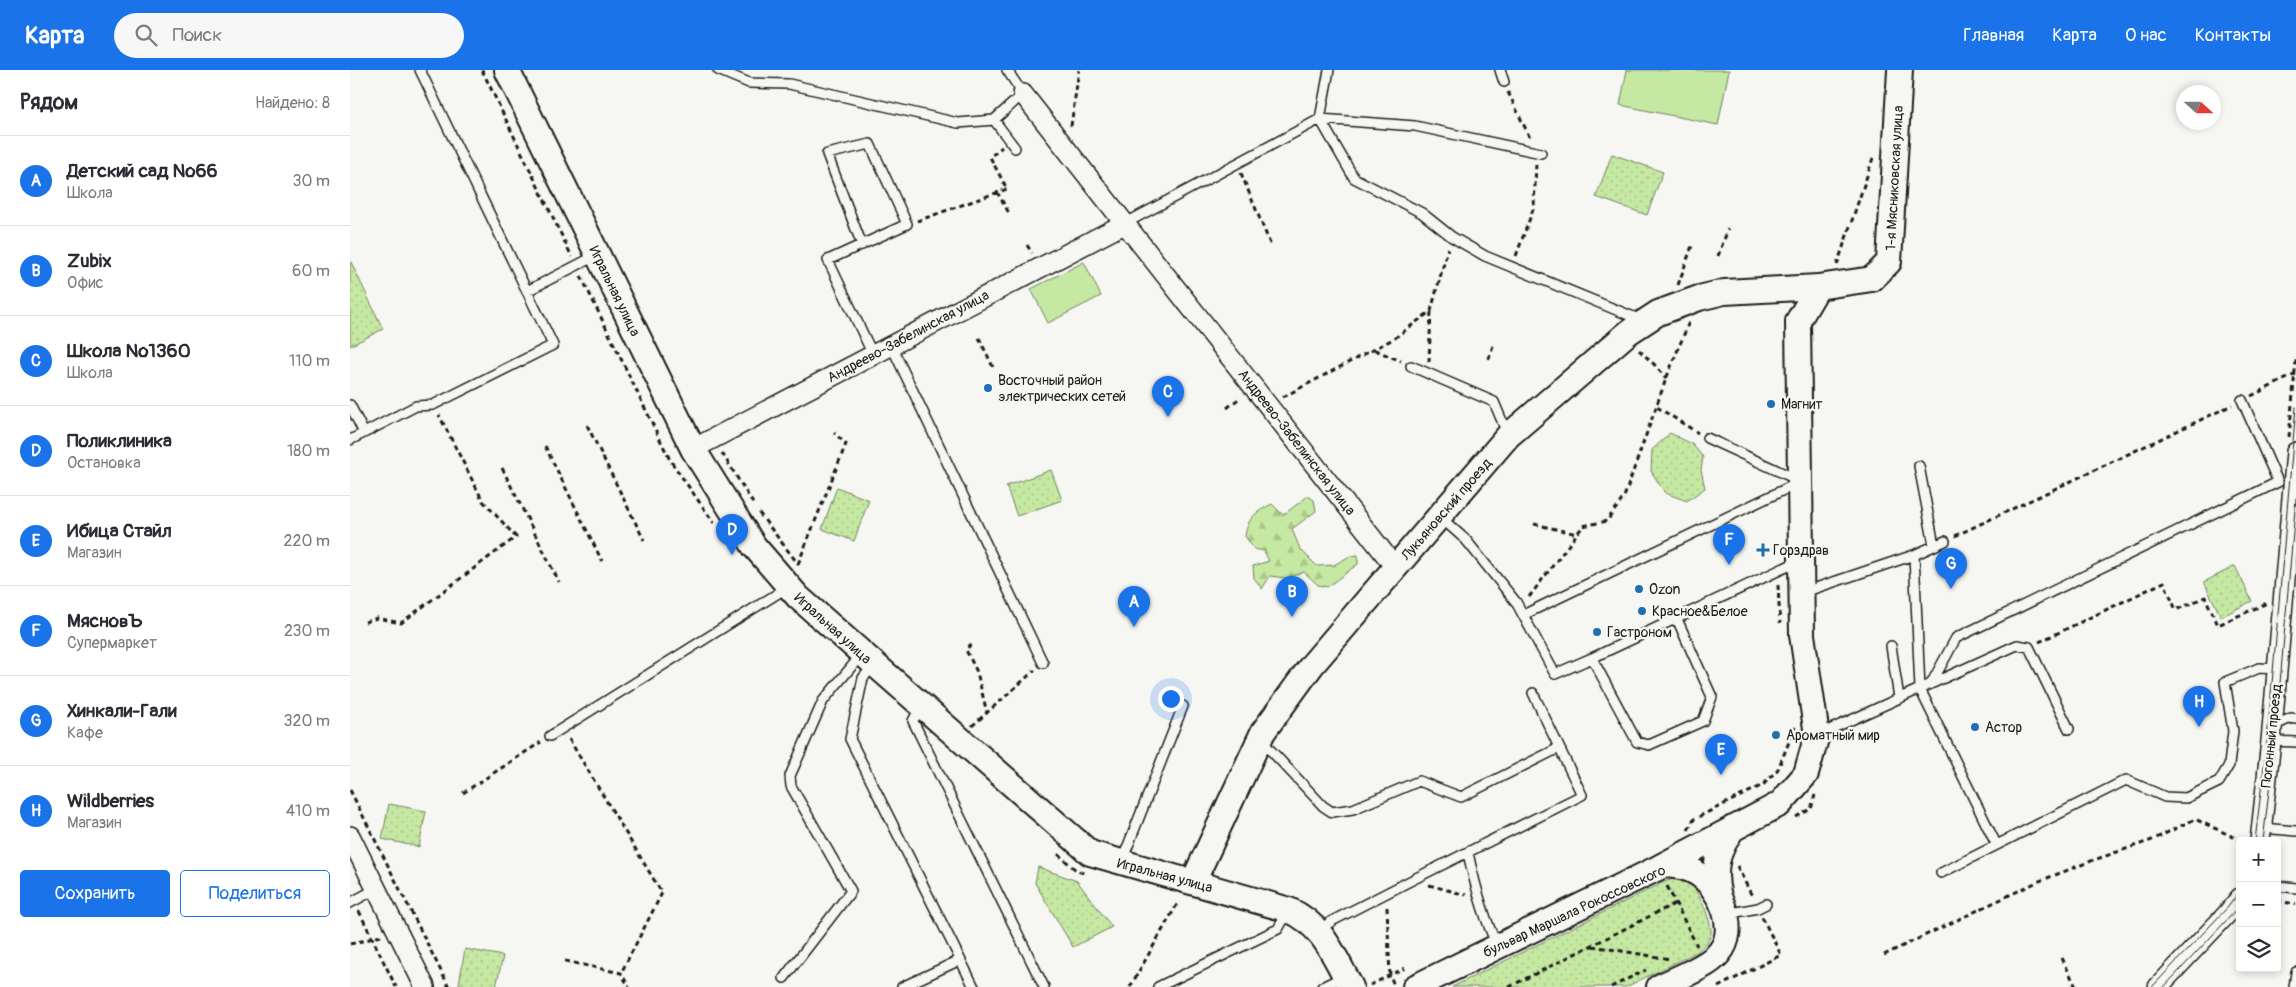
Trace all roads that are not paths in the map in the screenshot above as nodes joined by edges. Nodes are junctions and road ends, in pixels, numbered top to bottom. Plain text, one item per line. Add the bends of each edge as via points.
1 (420, 70) edge
2 (507, 70) edge
3 (718, 70) edge
4 (1007, 70) edge
5 (1329, 70) edge
6 (1500, 70) edge
7 (1900, 70) edge
8 (1505, 85) road end
9 (1023, 94) junction
10 (1320, 118) junction
11 (994, 120) junction
12 (1015, 148) dead end
13 (1539, 152) road end
14 (1124, 224) junction
15 (862, 245) junction
16 (597, 255) junction
17 (1825, 286) junction
18 (527, 291) junction
19 (1636, 327) junction
20 (891, 345) junction
21 (873, 355) junction
22 (1411, 366) road end
23 (2242, 400) road end
24 (350, 405) edge
25 (364, 433) junction
26 (1508, 436) junction
27 (1707, 438) road end
28 (350, 440) edge
29 (703, 444) junction
30 (2296, 452) edge
31 (1919, 466) dead end
32 (1800, 482) junction
33 (1440, 517) junction
34 (1944, 541) road end
35 (1934, 545) junction
36 (1914, 555) junction
37 (1802, 560) junction
38 (1395, 568) junction
39 (796, 579) junction
40 (1802, 592) junction
41 (1524, 615) junction
42 (1677, 619) junction
43 (1892, 646) dead end
44 (1592, 658) junction
45 (868, 659) junction
46 (1043, 664) road end
47 (2277, 668) junction
48 (1931, 684) junction
49 (1920, 689) junction
50 (1533, 693) dead end
51 (1899, 698) junction
52 (920, 705) junction
53 (1183, 706) dead end
54 (2296, 719) edge
55 (2069, 729) dead end
56 (2272, 733) junction
57 (1817, 735) junction
58 (550, 736) road end
59 (1260, 739) junction
60 (2296, 742) edge
61 (1559, 748) junction
62 (1733, 828) junction
63 (2296, 831) edge
64 (2260, 834) edge
65 (350, 836) edge
66 (1996, 844) junction
67 (1468, 853) junction
68 (1121, 863) junction
69 (1941, 873) dead end
70 (1666, 875) junction
71 (1193, 882) junction
72 (2281, 886) edge
73 (2296, 888) edge
74 (376, 889) junction
75 (352, 902) edge
76 (2236, 903) edge
77 (1766, 904) dead end
78 (1722, 906) junction
79 (1289, 910) junction
80 (1318, 931) junction
81 (1498, 946) junction
82 (960, 960) junction
83 (2296, 972) edge
84 (784, 978) dead end
85 (1405, 980) edge
86 (1355, 983) edge
87 (425, 987) edge
88 (902, 987) edge
89 (974, 987) edge
90 (1044, 987) edge
91 (1158, 987) edge
92 (1322, 987) edge
93 (1659, 987) edge
94 (2158, 987) edge
95 (2294, 987) edge

1 - 18 lane
2 - 16 street, Игральная улица
3 - 11 lane via 749,82 789,84 958,123
4 - 9 lane
5 - 10 lane
6 - 8 lane
7 - 17 street, 1-я Мясниковская улица via 1889,262 1872,279
9 - 11 lane
9 - 14 street, Андреево-Забелинская улица
10 - 13 lane via 1414,126
10 - 14 lane
10 - 19 lane via 1354,178 1422,213 1452,237
11 - 12 lane
14 - 20 street, Андреево-Забелинская улица
14 - 38 street, Андреево-Забелинская улица
15 - 15 lane via 827,154 870,144 907,224
15 - 21 lane via 828,260
16 - 18 lane
16 - 29 street, Игральная улица
17 - 19 street, Лукьяновский проезд via 1724,292 1668,309
17 - 32 street via 1798,321
18 - 25 lane via 553,345 433,405 416,406
19 - 26 street, Лукьяновский проезд
20 - 21 street, Андреево-Забелинская улица
20 - 46 lane
21 - 29 street, Андреево-Забелинская улица
22 - 26 lane via 1494,402
23 - 48 lane via 2278,482 1956,638
24 - 25 lane
25 - 28 lane
26 - 33 street, Лукьяновский проезд
27 - 32 lane
29 - 39 street, Игральная улица via 754,546
30 - 47 street, Погонный проезд
31 - 35 lane
32 - 37 street
32 - 41 lane
33 - 38 street, Лукьяновский проезд
33 - 41 lane via 1466,540
34 - 35 lane
35 - 36 lane
36 - 40 lane
36 - 49 lane
37 - 40 street
37 - 42 lane
38 - 59 street, Лукьяновский проезд via 1312,665
39 - 45 street, Игральная улица
39 - 58 lane
40 - 57 street via 1802,635
41 - 44 lane via 1554,674
42 - 44 lane
42 - 44 lane via 1712,697 1703,721 1649,745 1636,742
43 - 51 lane
45 - 52 street, Игральная улица
45 - 82 lane via 850,739
45 - 84 lane via 823,701 790,776 791,786 850,891
47 - 56 street, Погонный проезд
47 - 66 lane via 2259,668 2225,682 2233,730 2229,765 2219,782 2186,798 2165,797 2126,780
48 - 49 lane
48 - 55 lane via 2017,646 2028,647
49 - 51 lane
49 - 66 lane
50 - 61 lane
51 - 57 lane
52 - 68 street, Игральная улица via 970,727 1090,853
52 - 90 lane via 913,720
53 - 68 lane
54 - 56 lane via 2291,718
56 - 60 lane
56 - 64 street, Погонный проезд
57 - 62 street via 1806,774 1780,804
59 - 61 lane via 1332,812 1353,809 1419,781 1462,797
59 - 71 street, Лукьяновский проезд
61 - 67 lane via 1582,795
62 - 70 street
62 - 78 street via 1721,846 1715,868
63 - 64 lane
65 - 74 street
66 - 69 lane
67 - 80 lane
67 - 81 lane via 1479,898
68 - 71 street, Игральная улица
70 - 78 street, бульвар Маршала Рокоссовского via 1678,866 1698,874
70 - 81 street, бульвар Маршала Рокоссовского
71 - 79 street, Игральная улица
72 - 73 lane
74 - 75 lane
74 - 87 street
76 - 94 street
77 - 78 lane via 1758,908
78 - 93 street via 1728,934 1718,955
79 - 80 street, Игральная улица via 1305,917
79 - 91 lane via 1278,929
80 - 86 street, Игральная улица
81 - 85 street, бульвар Маршала Рокоссовского
82 - 88 lane
82 - 89 lane
83 - 95 lane
86 - 92 lane

